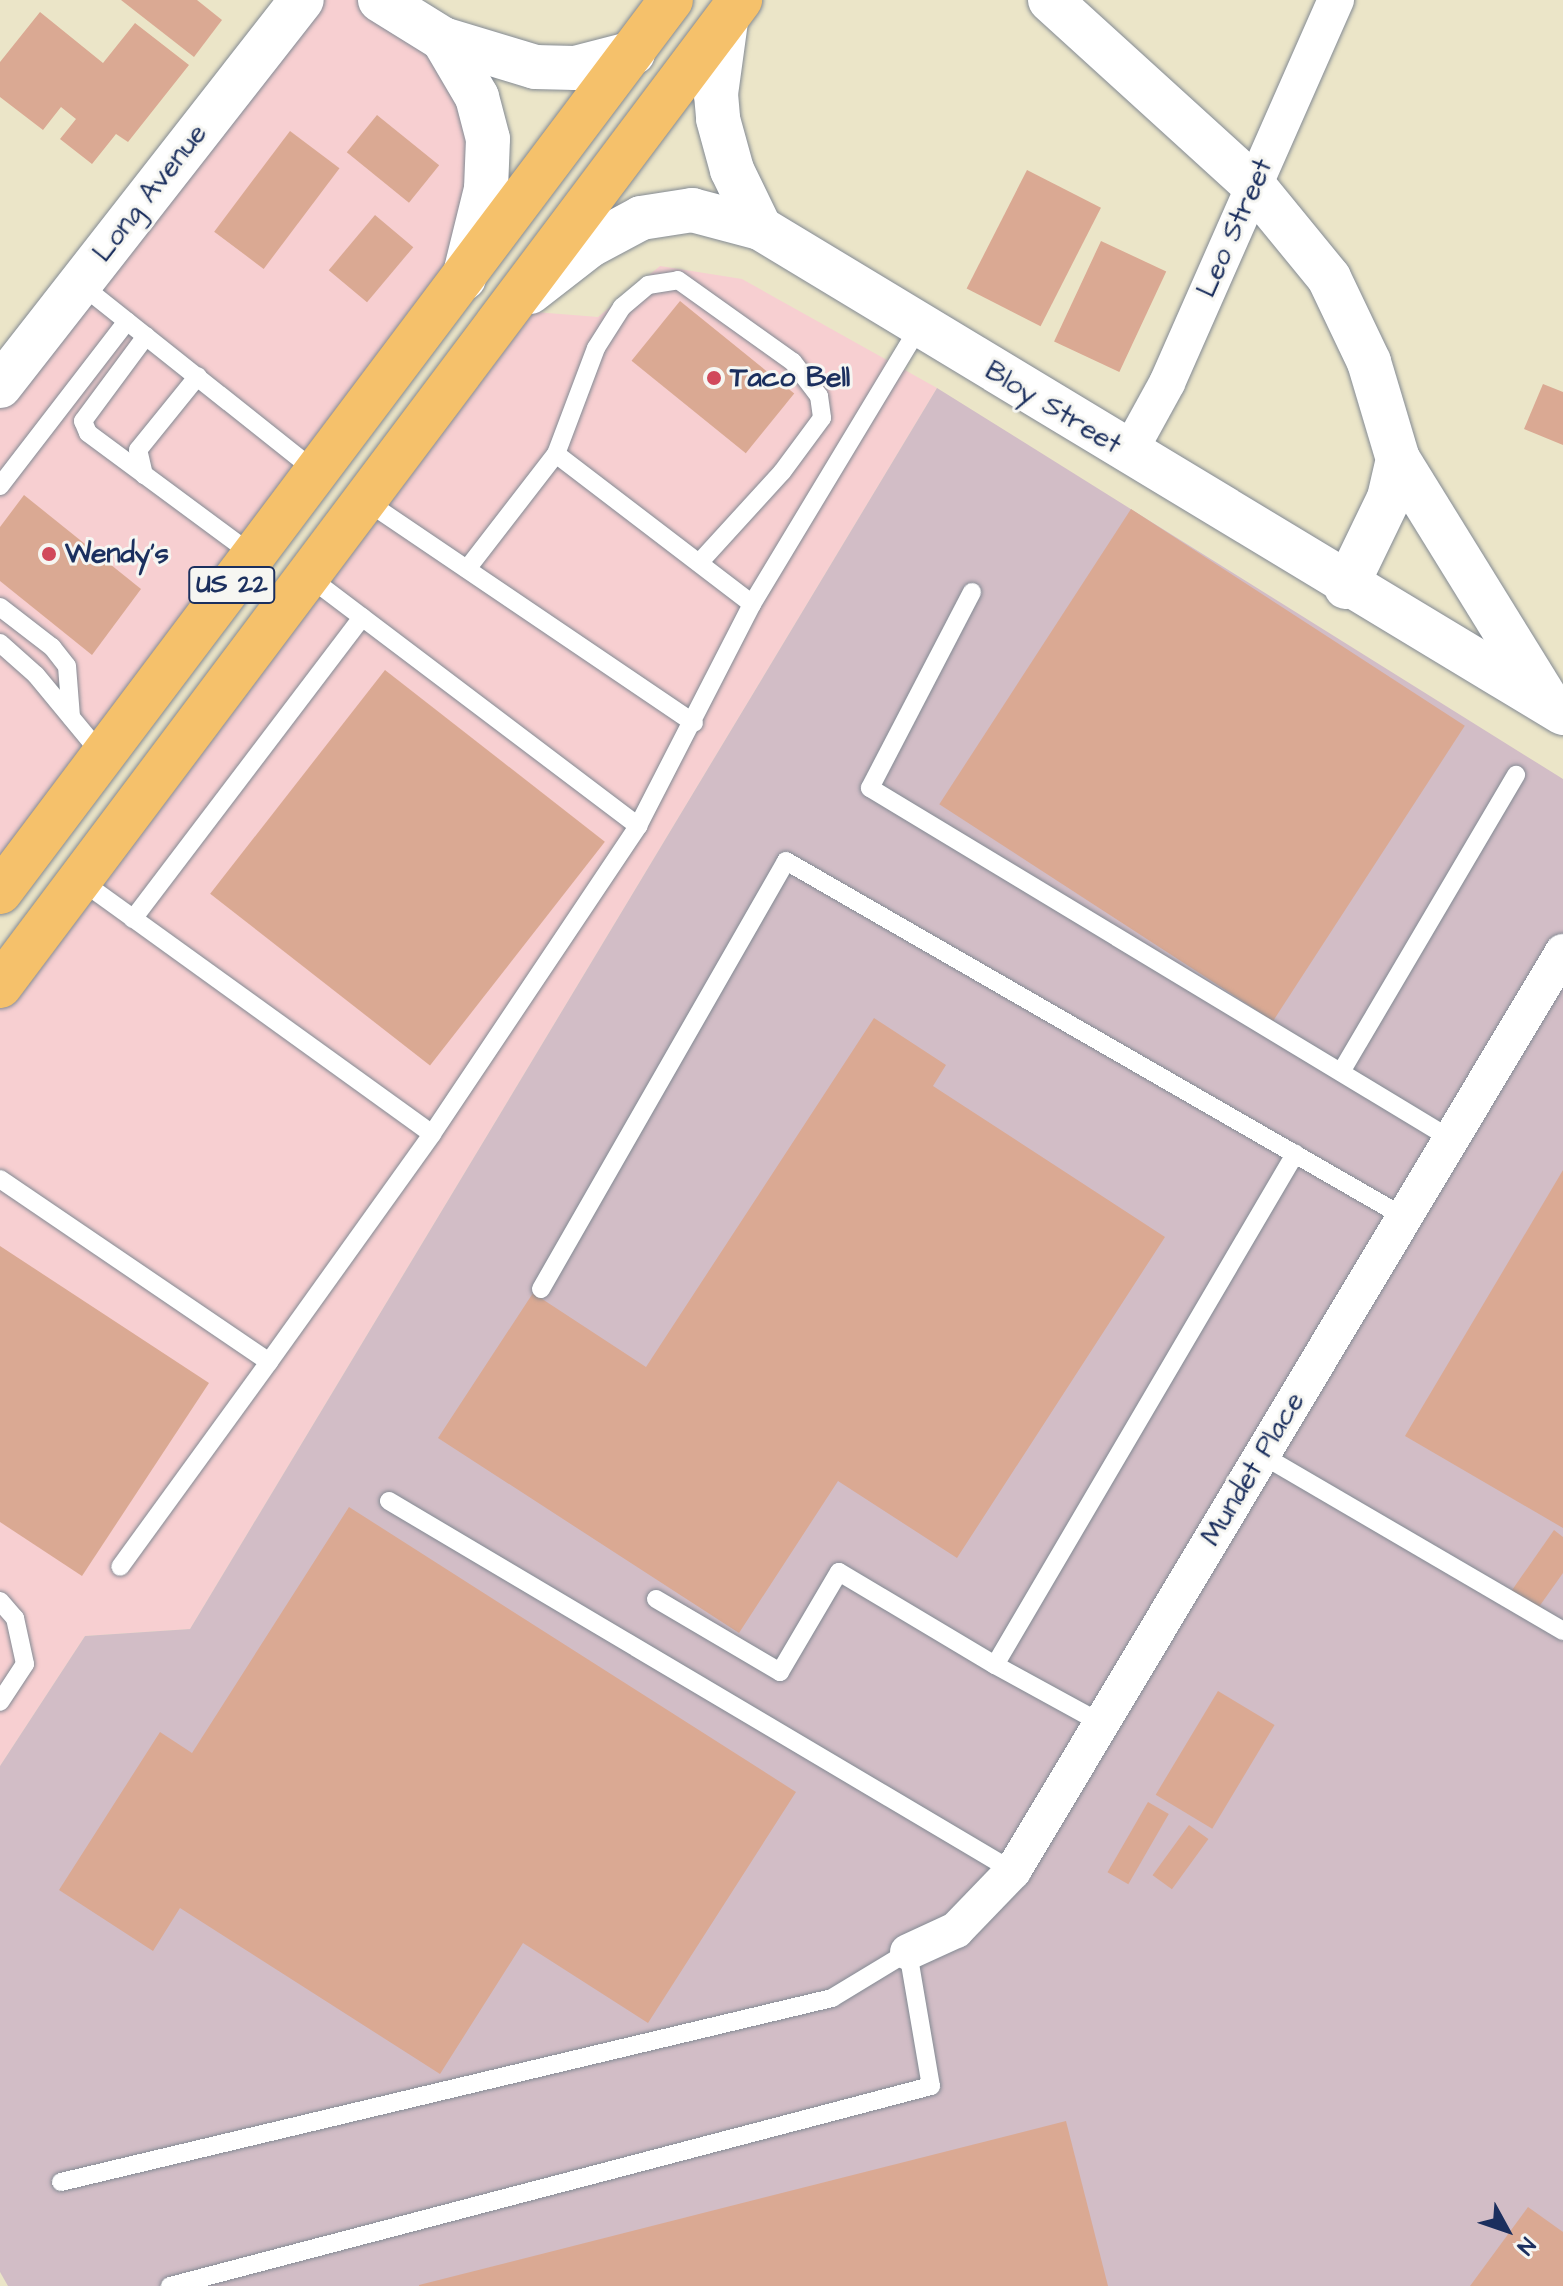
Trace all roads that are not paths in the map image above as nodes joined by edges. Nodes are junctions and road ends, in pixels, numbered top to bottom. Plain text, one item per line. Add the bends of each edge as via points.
1 (302, 0) edge
2 (380, 0) edge
3 (671, 0) edge
4 (1050, 0) edge
5 (1336, 0) edge
6 (733, 10) edge
7 (443, 39) junction
8 (633, 53) junction
9 (1253, 185) junction
10 (760, 228) junction
11 (464, 278) junction
12 (79, 283) junction
13 (510, 310) junction
14 (127, 321) junction
15 (919, 327) junction
16 (146, 336) junction
17 (198, 376) junction
18 (0, 386) edge
19 (556, 454) junction
20 (1128, 454) junction
21 (1398, 459) junction
22 (317, 472) junction
23 (144, 475) junction
24 (0, 486) edge
25 (366, 501) junction
26 (254, 556) junction
27 (699, 563) junction
28 (467, 569) junction
29 (309, 577) junction
30 (1346, 587) junction
31 (972, 592) dead end
32 (752, 604) junction
33 (0, 607) edge
34 (362, 617) junction
35 (0, 643) edge
36 (1559, 701) edge
37 (71, 717) junction
38 (694, 723) junction
39 (103, 756) junction
40 (1516, 775) dead end
41 (638, 826) junction
42 (80, 880) junction
43 (0, 892) edge
44 (133, 919) junction
45 (1563, 952) edge
46 (0, 986) edge
47 (1341, 1072) junction
48 (432, 1134) junction
49 (1451, 1139) junction
50 (1295, 1154) junction
51 (2, 1185) edge
52 (1404, 1217) junction
53 (541, 1289) dead end
54 (269, 1362) junction
55 (1262, 1455) junction
56 (389, 1501) dead end
57 (120, 1567) dead end
58 (656, 1599) dead end
59 (0, 1601) edge
60 (1563, 1631) edge
61 (995, 1665) junction
62 (0, 1702) edge
63 (1101, 1723) junction
64 (1013, 1871) junction
65 (908, 1952) junction
66 (61, 2182) dead end
67 (170, 2286) edge

1 - 12 street, Long Avenue
2 - 7 street
3 - 8 highway, US 22
4 - 9 street, Bloy Street
5 - 9 street, Leo Street
6 - 10 street via 716,94 718,119 732,170
6 - 13 highway, US 22
7 - 8 street via 535,67 575,68
7 - 11 street via 477,97 488,139 486,189
8 - 11 highway, US 22
9 - 20 street, Leo Street via 1167,383
9 - 21 street, Bloy Street via 1293,228 1344,305 1369,362
10 - 13 street, Bloy Street via 692,210 641,218 589,246
10 - 15 street, Bloy Street
11 - 22 highway, US 22
12 - 14 lane
12 - 18 street, Long Avenue
13 - 25 highway, US 22
14 - 16 lane
14 - 24 lane
15 - 20 street, Bloy Street
15 - 32 lane
16 - 17 lane
16 - 23 lane via 83,421 88,433
17 - 22 lane
17 - 23 lane via 138,450
19 - 27 lane
19 - 27 lane via 596,348 622,307 648,285 678,280 793,362 819,396 822,418 782,472
19 - 28 lane
20 - 30 street, Bloy Street
21 - 30 street, Bloy Street via 1389,498
21 - 36 street, Bloy Street via 1491,618
22 - 26 highway, US 22
23 - 26 lane
25 - 28 lane
25 - 29 highway, US 22
26 - 39 highway, US 22
27 - 32 lane
28 - 38 lane
29 - 34 lane
29 - 42 highway, US 22
30 - 36 street, Bloy Street
31 - 47 lane via 870,788
32 - 38 lane
33 - 37 lane via 52,647 67,666
34 - 41 lane
34 - 44 lane
35 - 37 lane
37 - 39 lane
38 - 41 lane
39 - 43 highway, US 22
40 - 47 lane
41 - 48 lane
42 - 44 lane
42 - 46 highway, US 22
44 - 48 lane
45 - 49 street, Mundet Place
47 - 49 lane
48 - 54 lane
49 - 52 street, Mundet Place
50 - 52 lane
50 - 53 lane via 786,861
50 - 61 lane
51 - 54 lane
52 - 55 street, Mundet Place
54 - 57 lane
55 - 60 lane
55 - 63 street, Mundet Place
56 - 64 lane
58 - 61 lane via 780,1672 839,1572
59 - 62 lane via 15,1618 25,1664
61 - 63 lane
63 - 64 street, Mundet Place
64 - 65 street, Mundet Place via 956,1930
65 - 66 lane via 832,1998
65 - 67 lane via 931,2086

